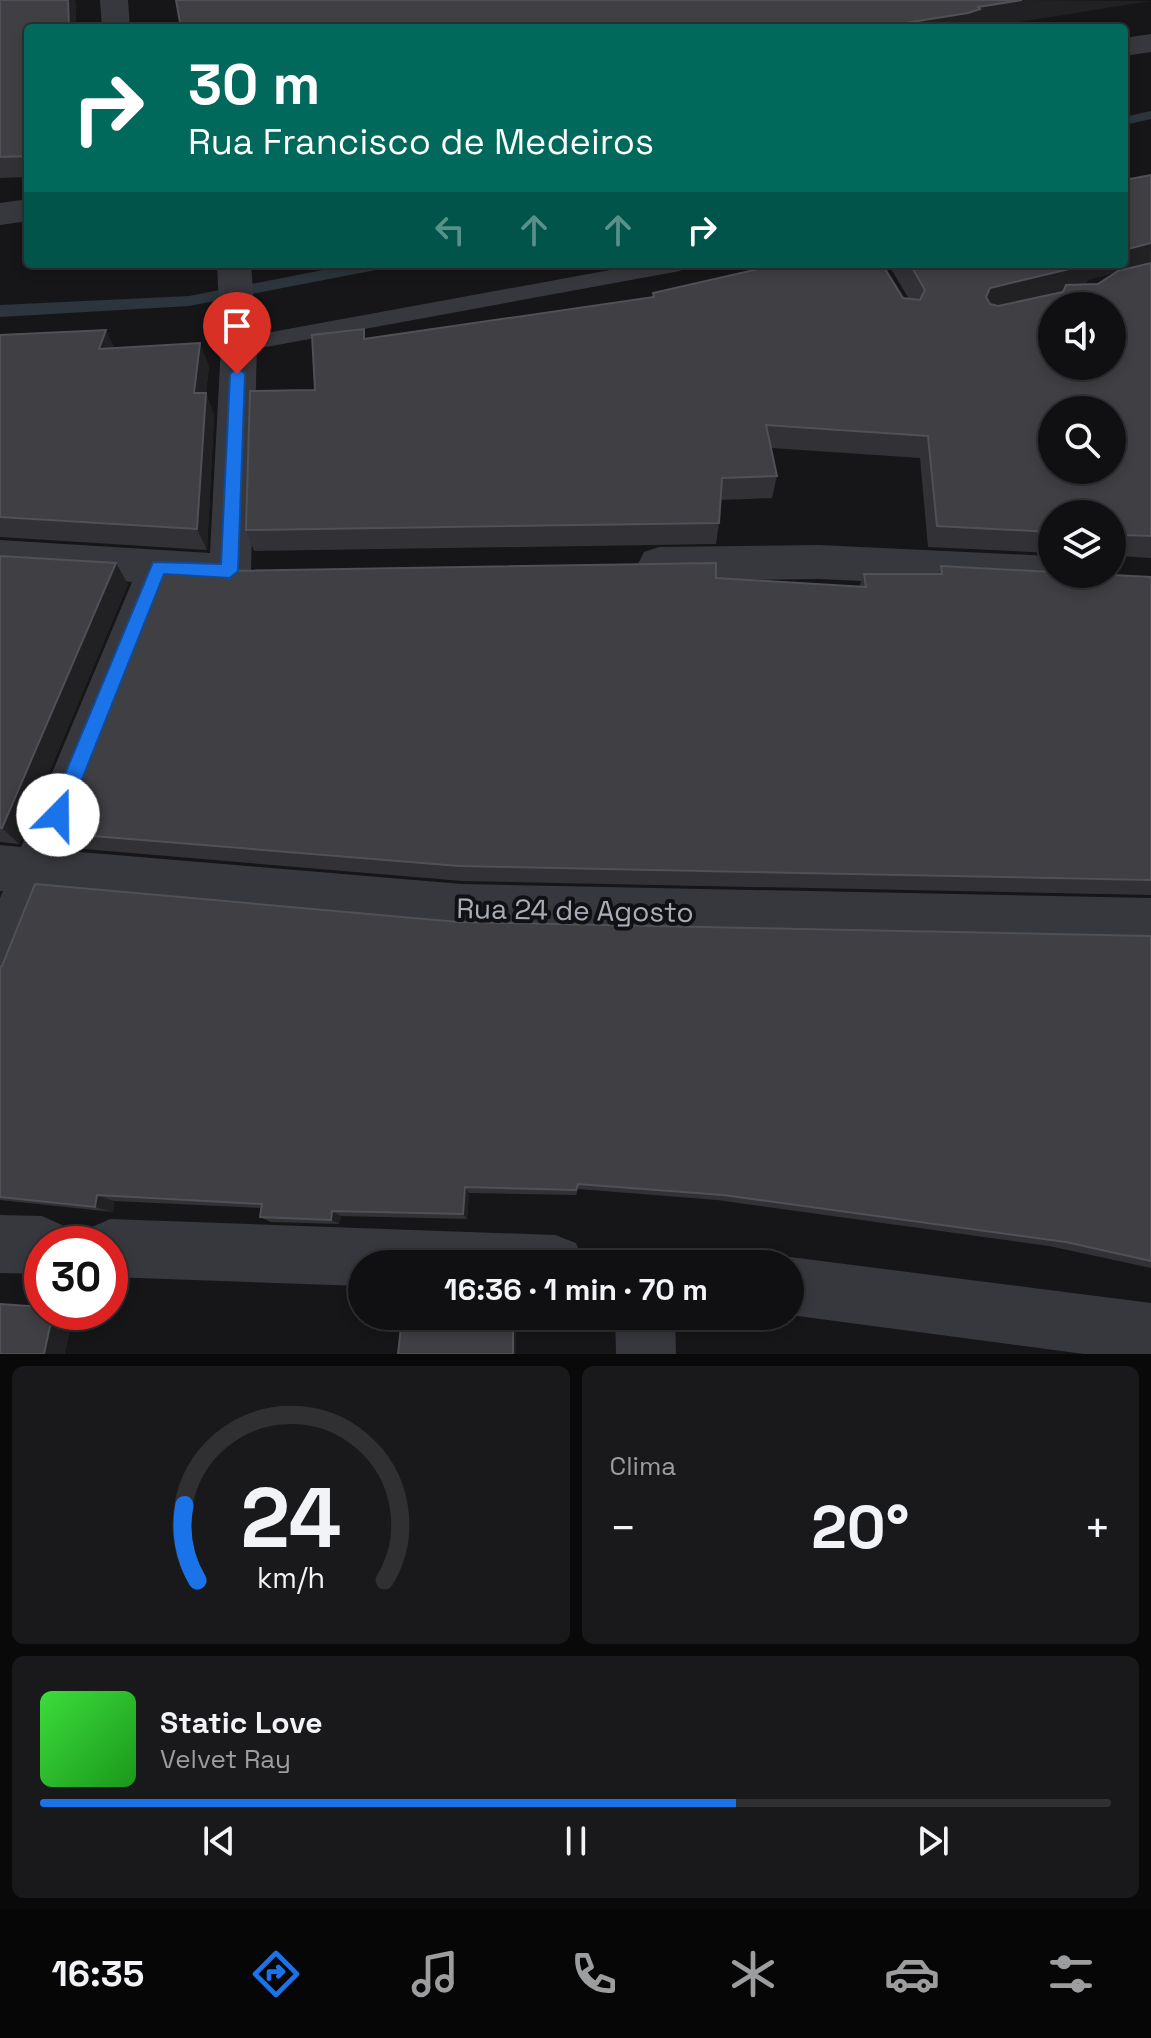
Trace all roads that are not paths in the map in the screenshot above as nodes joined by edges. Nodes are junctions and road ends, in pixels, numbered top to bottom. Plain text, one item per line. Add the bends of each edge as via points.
1 (114, 0) edge
2 (116, 24) edge
3 (1151, 43) edge
4 (1128, 46) edge
5 (24, 211) edge
6 (0, 214) edge
7 (235, 268) edge
8 (656, 268) edge
9 (238, 338) junction
10 (0, 556) edge
11 (628, 565) edge
12 (159, 566) junction
13 (1038, 572) edge
14 (18, 869) edge
15 (1151, 922) edge
16 (0, 959) edge
17 (0, 1244) edge
18 (24, 1245) edge
19 (128, 1249) edge
20 (348, 1257) edge
21 (804, 1288) edge
22 (645, 1330) edge
23 (1151, 1333) edge
24 (646, 1354) edge

1 - 2 street
3 - 4 street
5 - 6 street
7 - 9 street
8 - 9 lane
9 - 12 street via 246,571
10 - 12 street
11 - 13 street via 819,562
12 - 14 street
14 - 15 street, Rua 24 de Agosto via 462,908
14 - 16 street
17 - 18 street
19 - 20 street
21 - 23 street
22 - 24 street

